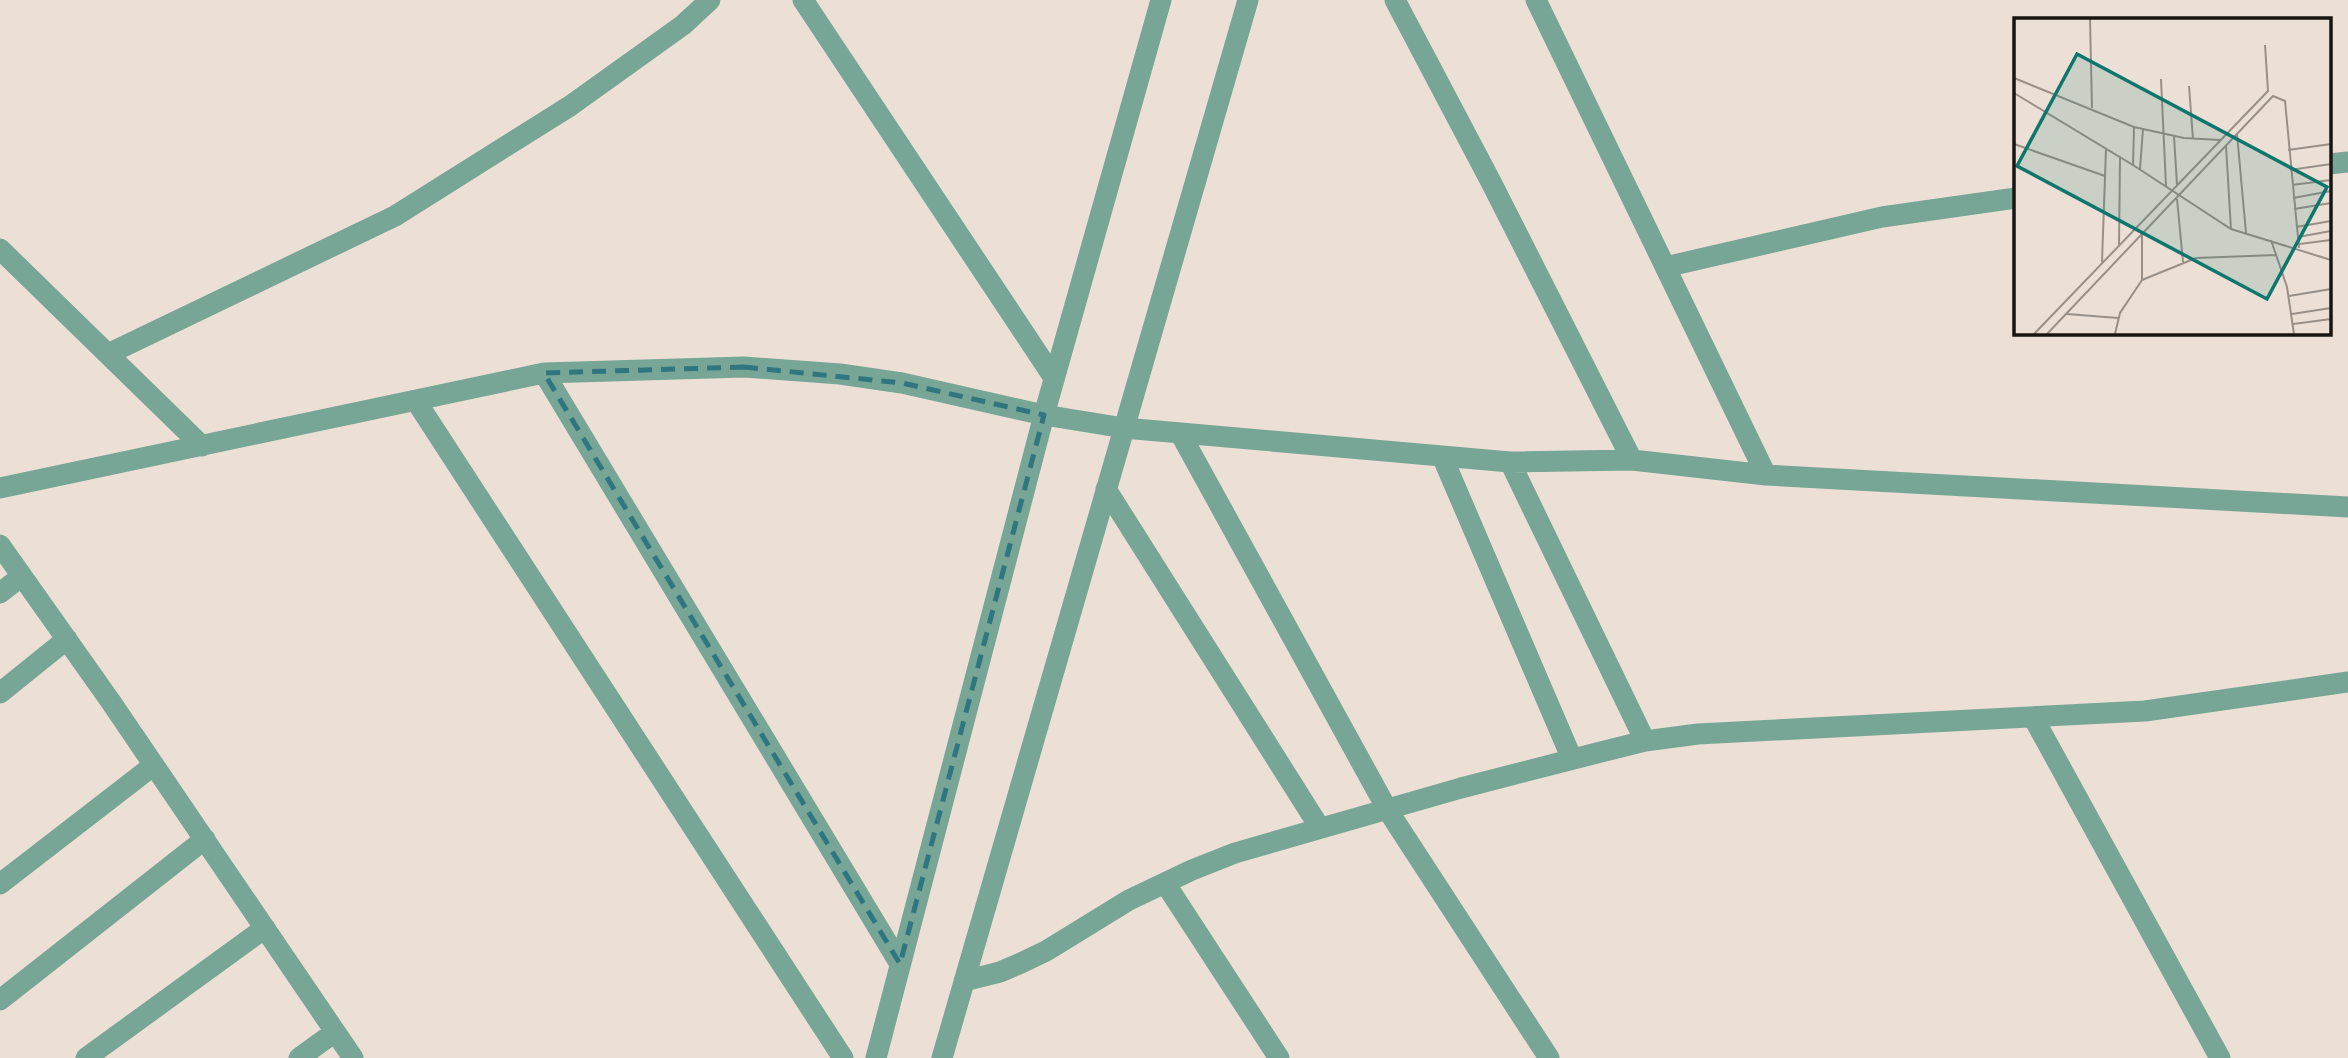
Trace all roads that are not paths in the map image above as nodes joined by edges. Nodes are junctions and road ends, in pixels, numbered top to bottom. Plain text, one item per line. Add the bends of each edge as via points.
1 (710, 0) edge
2 (803, 0) edge
3 (1161, 0) edge
4 (1248, 0) edge
5 (1395, 0) edge
6 (1536, 0) edge
7 (2348, 162) edge
8 (2330, 164) edge
9 (2014, 198) edge
10 (0, 249) edge
11 (1665, 267) junction
12 (108, 354) junction
13 (544, 373) junction
14 (1054, 378) junction
15 (416, 401) junction
16 (1044, 415) junction
17 (1124, 428) junction
18 (1180, 433) junction
19 (201, 446) junction
20 (1442, 456) junction
21 (1632, 460) junction
22 (1510, 462) junction
23 (1766, 475) junction
24 (0, 488) edge
25 (1106, 488) junction
26 (2348, 507) edge
27 (0, 545) edge
28 (22, 576) junction
29 (0, 593) edge
30 (67, 639) junction
31 (2348, 682) edge
32 (0, 693) edge
33 (2032, 717) junction
34 (1646, 741) junction
35 (1572, 759) junction
36 (154, 765) junction
37 (1387, 809) junction
38 (1320, 828) junction
39 (205, 839) junction
40 (1164, 883) junction
41 (0, 884) edge
42 (265, 929) junction
43 (900, 964) junction
44 (964, 981) junction
45 (0, 1000) edge
46 (335, 1032) junction
47 (86, 1058) edge
48 (299, 1058) edge
49 (353, 1058) edge
50 (843, 1058) edge
51 (876, 1058) edge
52 (942, 1058) edge
53 (1279, 1058) edge
54 (1549, 1058) edge
55 (2220, 1058) edge

1 - 12 street via 683,25 570,106 395,216
2 - 14 street
3 - 14 street
4 - 17 street
5 - 21 street
6 - 11 street
7 - 8 street
9 - 11 street via 1882,218
10 - 12 street
11 - 23 street
12 - 19 street
13 - 15 street
13 - 16 street via 744,367 840,374
13 - 43 street
14 - 16 street
15 - 19 street
15 - 50 street
16 - 17 street
16 - 43 street
17 - 18 street
17 - 25 street
18 - 20 street
18 - 37 street
19 - 24 street
20 - 22 street
20 - 35 street
21 - 22 street
21 - 23 street
22 - 34 street
23 - 26 street
25 - 38 street
25 - 44 street
27 - 28 street
28 - 29 street
28 - 30 street
30 - 32 street
30 - 36 street
31 - 33 street via 2144,711
33 - 34 street via 1698,734
33 - 55 street
34 - 35 street
35 - 37 street
36 - 39 street
36 - 41 street
37 - 38 street
37 - 54 street
38 - 40 street via 1235,853
39 - 42 street
39 - 45 street
40 - 44 street via 1046,951 1000,972
40 - 53 street
42 - 46 street
42 - 47 street
43 - 51 street
44 - 52 street
46 - 48 street
46 - 49 street

